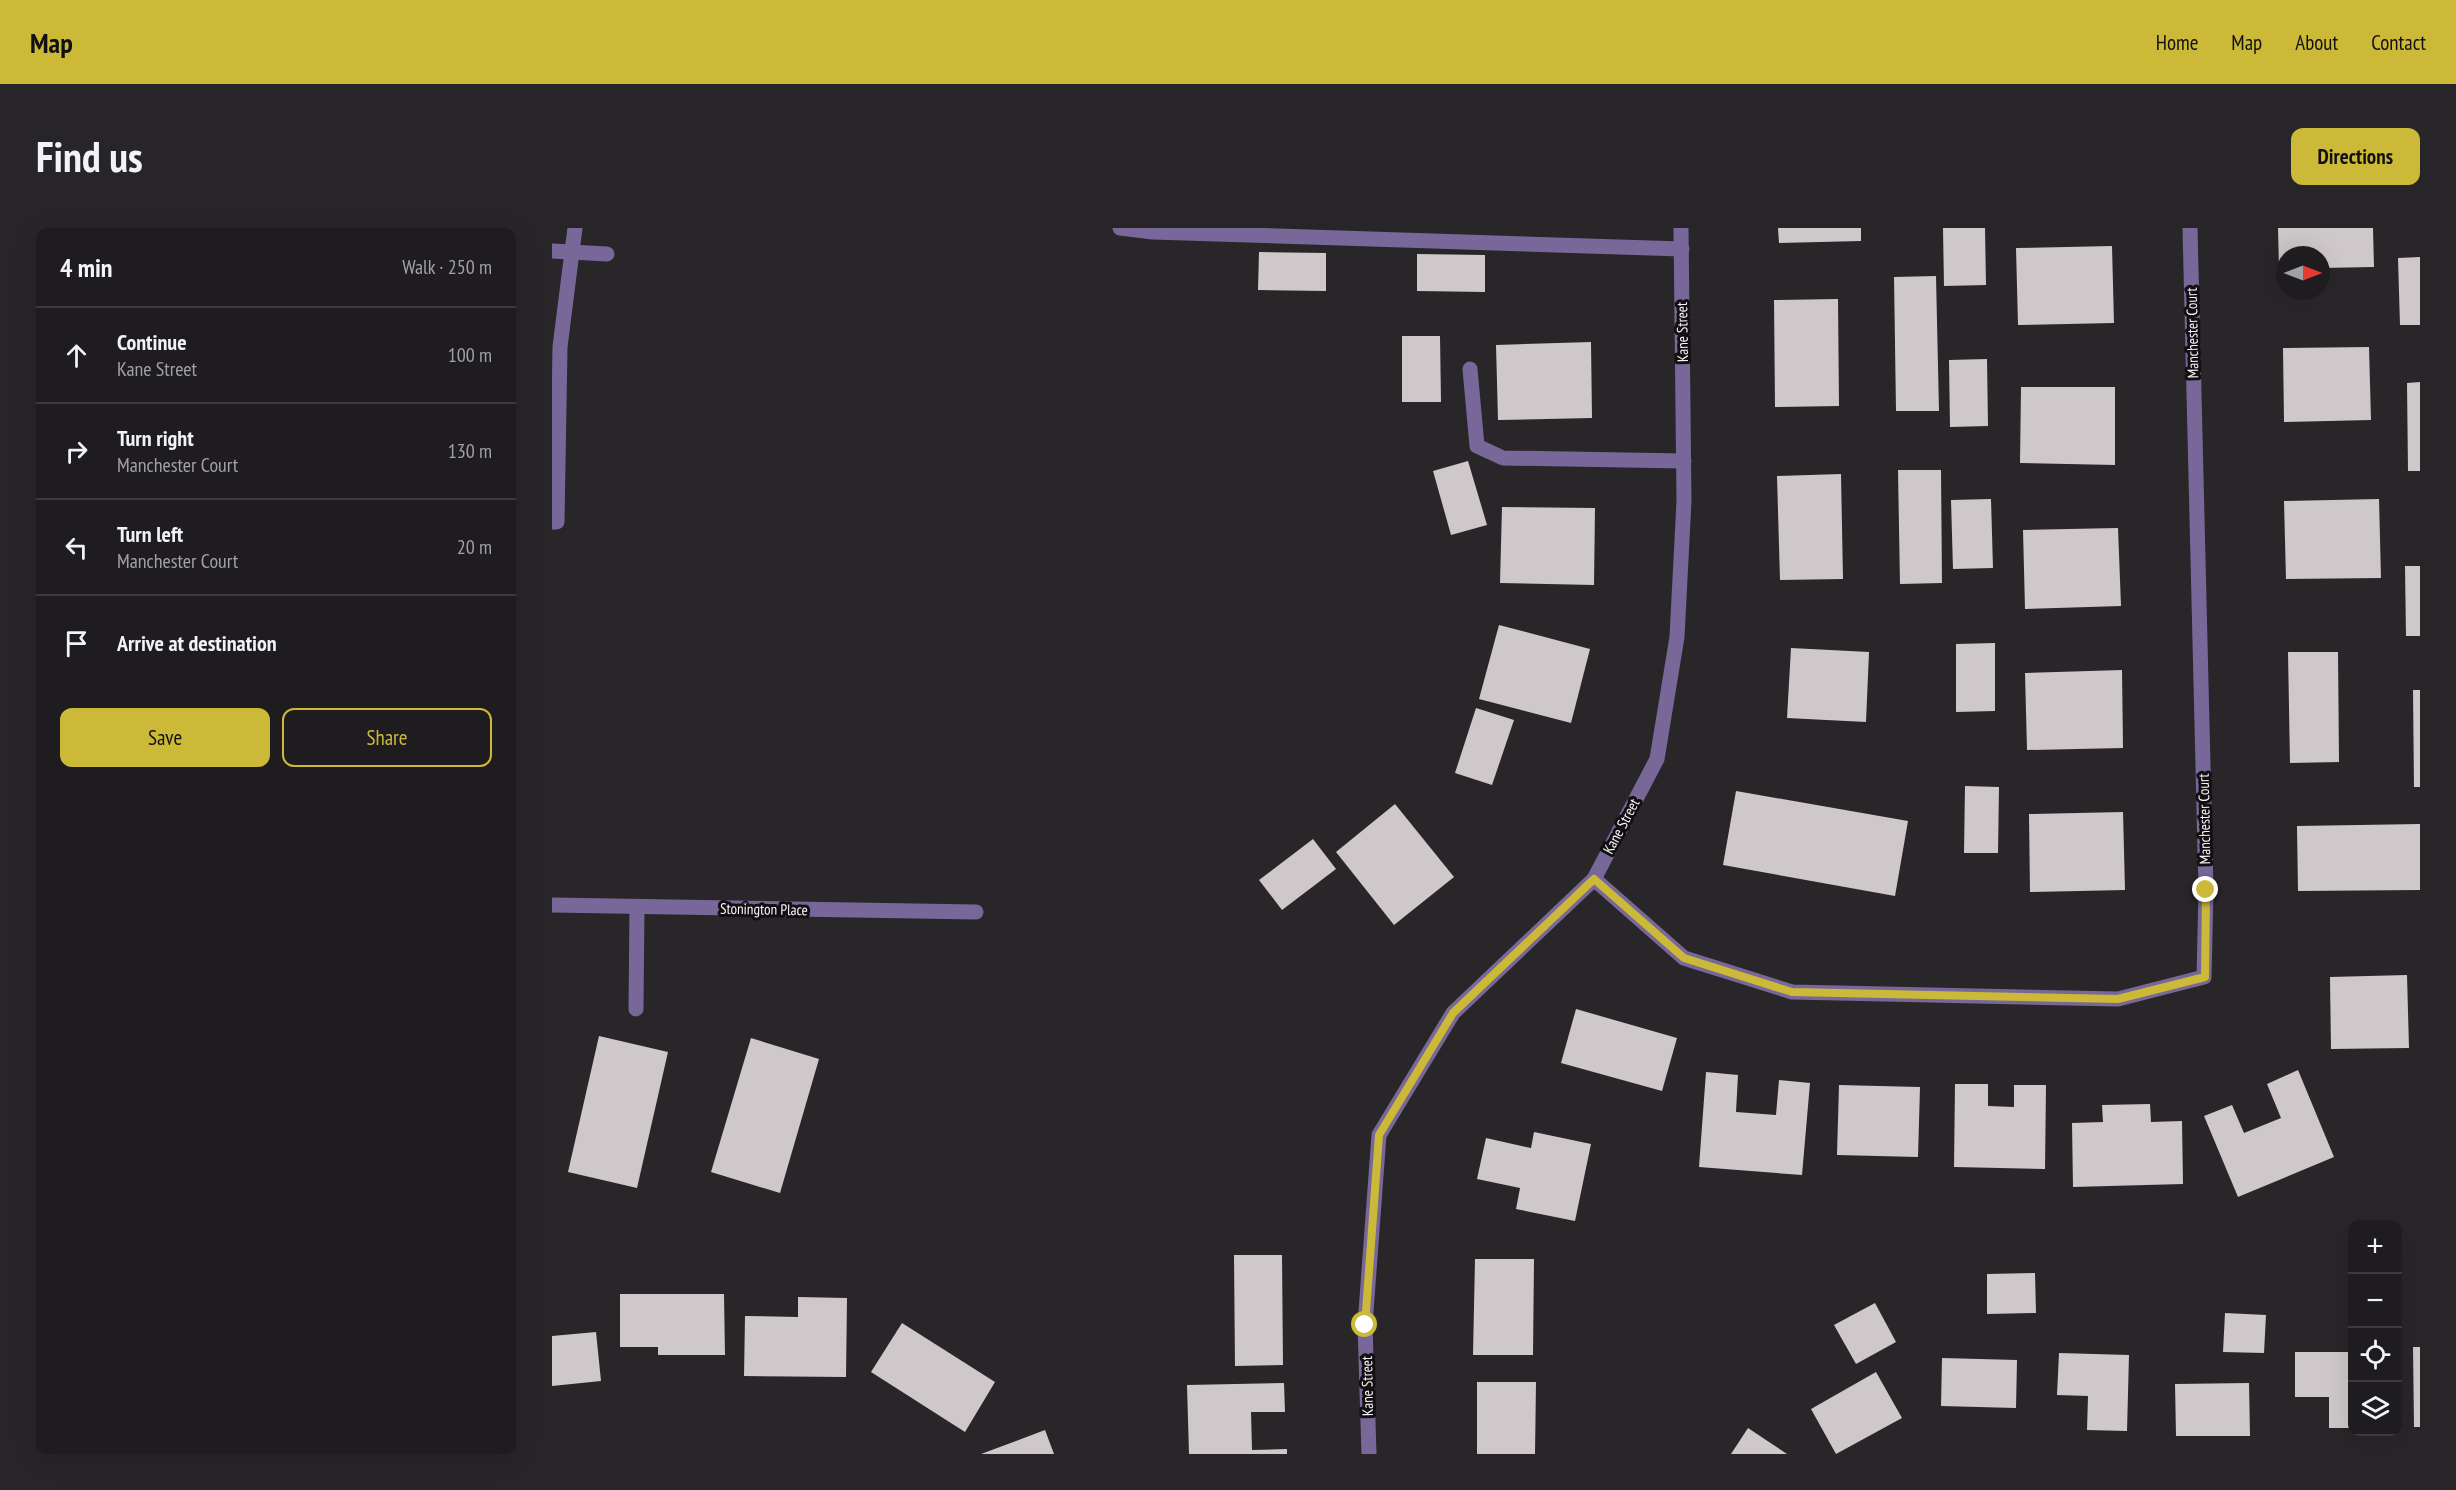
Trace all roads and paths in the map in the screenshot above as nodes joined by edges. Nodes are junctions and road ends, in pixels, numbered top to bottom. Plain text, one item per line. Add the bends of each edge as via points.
1 (575, 228) edge
2 (1120, 228) edge
3 (1681, 228) edge
4 (2190, 228) edge
5 (1682, 249) junction
6 (552, 251) edge
7 (571, 251) junction
8 (607, 254) dead end
9 (556, 347) edge
10 (1470, 369) dead end
11 (1684, 461) junction
12 (552, 522) edge
13 (1594, 879) junction
14 (552, 905) edge
15 (637, 907) junction
16 (976, 912) dead end
17 (636, 1009) dead end
18 (1369, 1454) edge

1 - 7 street
2 - 5 street
3 - 5 street, Kane Street
4 - 13 street, Manchester Court via 2205,977 2118,999 1792,992 1684,958
5 - 11 street, Kane Street
6 - 7 street
7 - 8 street
7 - 9 street
9 - 12 street via 557,522
10 - 11 street via 1478,446 1503,458
11 - 13 street, Kane Street via 1677,637 1657,759
13 - 18 street, Kane Street via 1453,1013 1379,1135 1365,1325
14 - 15 street, Stonington Place
15 - 16 street, Stonington Place
15 - 17 street

